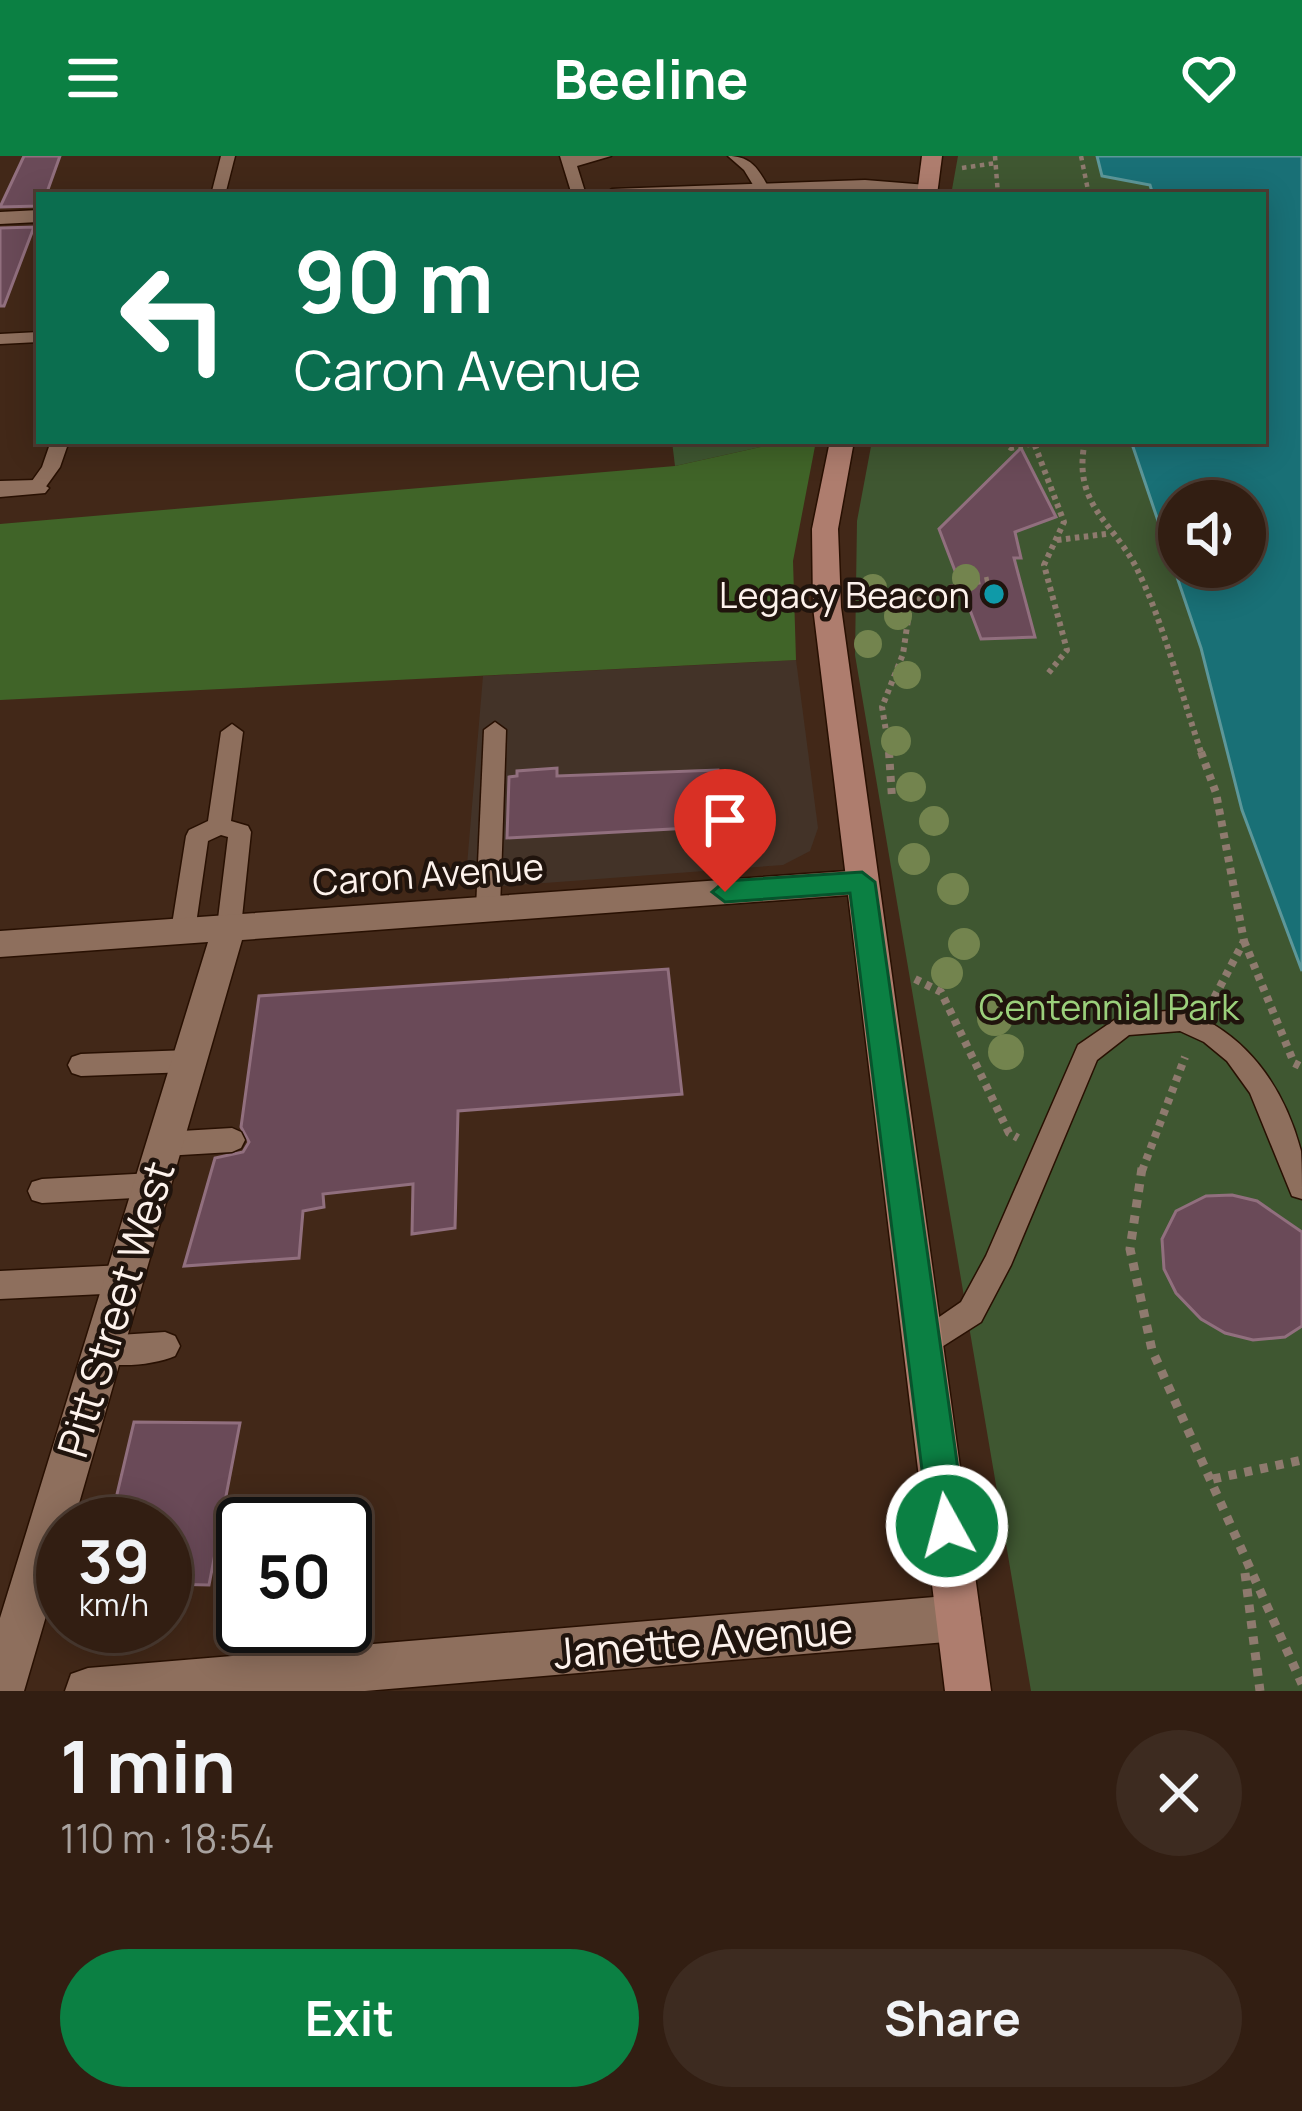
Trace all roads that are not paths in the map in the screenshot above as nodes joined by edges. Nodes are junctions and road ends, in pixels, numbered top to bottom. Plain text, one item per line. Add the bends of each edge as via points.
1 (228, 156) edge
2 (604, 156) edge
3 (734, 156) edge
4 (932, 156) edge
5 (569, 160) edge
6 (763, 190) junction
7 (219, 192) edge
8 (578, 192) edge
9 (703, 192) edge
10 (918, 192) edge
11 (927, 192) edge
12 (36, 216) edge
13 (0, 218) edge
14 (36, 337) edge
15 (0, 339) edge
16 (59, 444) edge
17 (842, 444) edge
18 (36, 488) joint
19 (0, 489) edge
20 (495, 730) dead end
21 (232, 732) dead end
22 (219, 826) junction
23 (862, 882) junction
24 (488, 909) junction
25 (229, 927) junction
26 (183, 931) junction
27 (0, 944) edge
28 (189, 1061) junction
29 (81, 1065) dead end
30 (232, 1140) dead end
31 (164, 1144) junction
32 (152, 1185) junction
33 (1302, 1186) edge
34 (42, 1191) dead end
35 (124, 1279) junction
36 (0, 1285) edge
37 (926, 1343) junction
38 (165, 1346) dead end
39 (103, 1350) junction
40 (958, 1618) junction
41 (287, 1653) edge
42 (283, 1683) edge
43 (1, 1691) edge
44 (88, 1691) edge
45 (968, 1691) edge

1 - 7 lane
2 - 5 lane
3 - 6 lane
4 - 11 main road
5 - 8 lane
6 - 9 street
6 - 10 street
12 - 13 street
14 - 15 lane
16 - 18 lane
17 - 23 main road via 825,530 827,608
18 - 19 street
20 - 24 lane
21 - 22 lane
22 - 25 lane via 241,832
22 - 26 lane via 197,836
23 - 24 street, Caron Avenue
23 - 37 main road
24 - 25 street, Caron Avenue
25 - 26 street, Caron Avenue
25 - 28 street, Pitt Street West
26 - 27 street, Caron Avenue
28 - 29 lane
28 - 31 street, Pitt Street West
30 - 31 lane
31 - 32 street, Pitt Street West
32 - 34 lane
32 - 35 street, Pitt Street West
33 - 37 lane via 1262,1088 1236,1053 1181,1020 1123,1025 1087,1053 971,1312
35 - 36 lane
35 - 39 street, Pitt Street West
37 - 40 main road
38 - 39 lane
39 - 43 street, Pitt Street West
40 - 42 street, Janette Avenue
40 - 45 main road
41 - 42 lane
42 - 44 street, Janette Avenue

